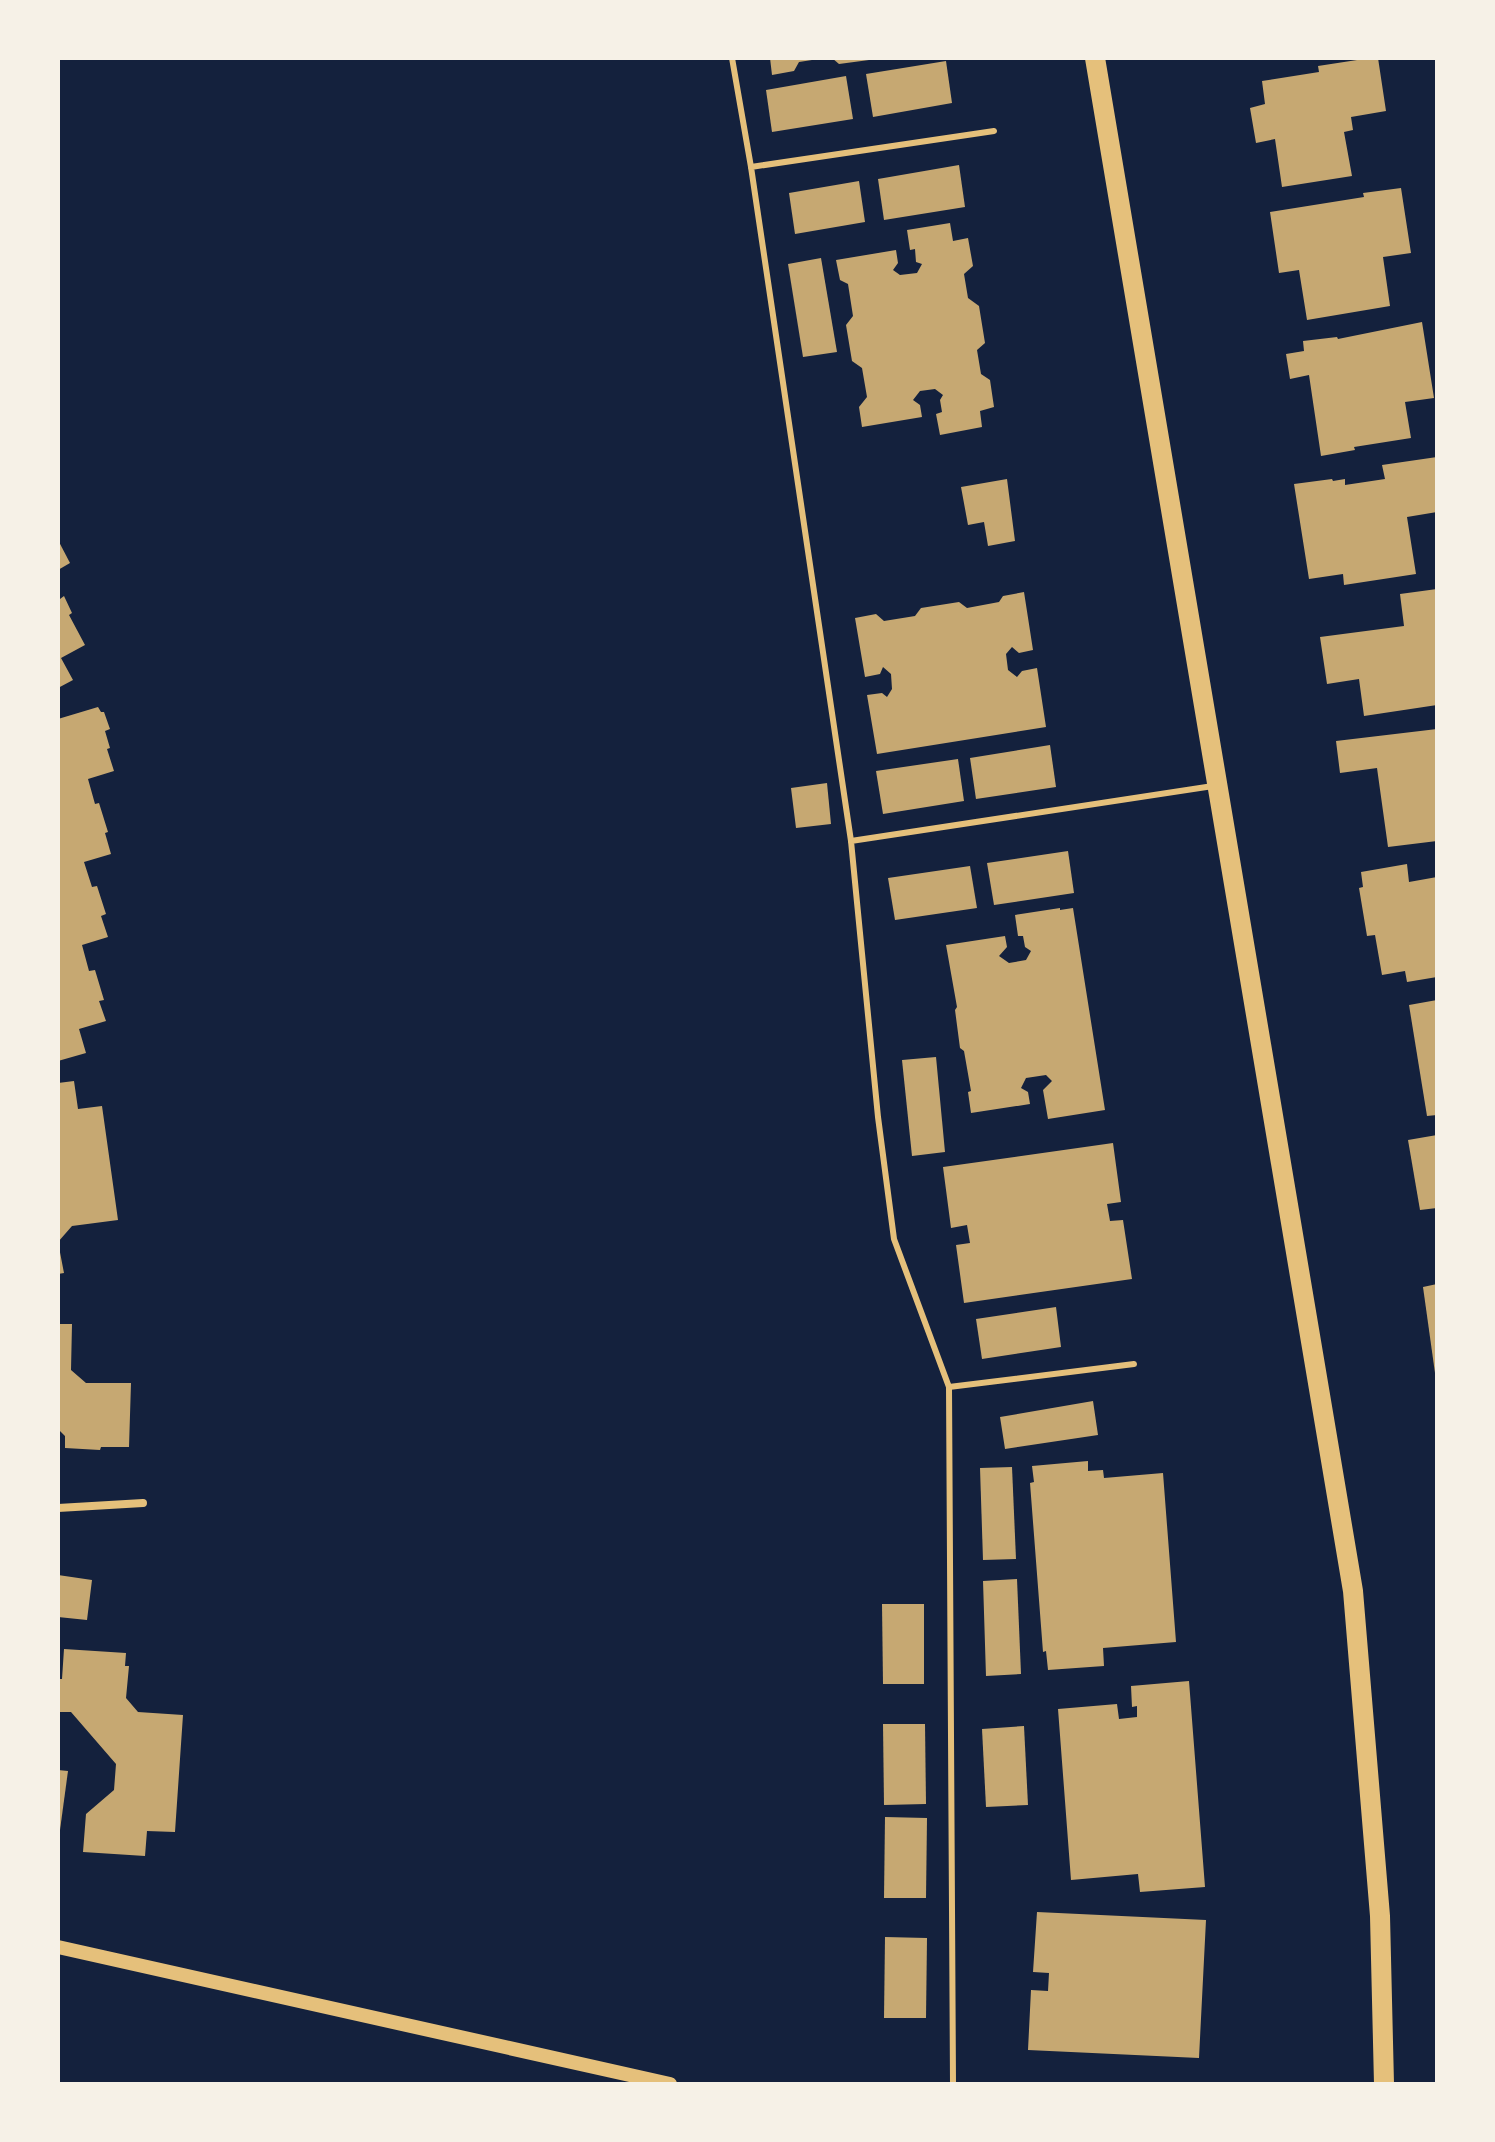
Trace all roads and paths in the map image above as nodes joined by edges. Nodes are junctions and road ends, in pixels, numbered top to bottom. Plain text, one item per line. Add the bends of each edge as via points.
1 (732, 58) edge
2 (1095, 58) edge
3 (994, 131) dead end
4 (751, 167) junction
5 (1218, 785) junction
6 (851, 841) junction
7 (1134, 1364) dead end
8 (949, 1387) junction
9 (143, 1503) dead end
10 (58, 1508) edge
11 (58, 1947) edge
12 (670, 2084) edge
13 (953, 2084) edge
14 (1384, 2084) edge

1 - 4 lane
2 - 5 main road
3 - 4 lane
4 - 6 lane
5 - 6 lane
5 - 14 main road via 1353,1591 1380,1916
6 - 8 lane via 894,1239
7 - 8 lane
8 - 13 lane
9 - 10 street
11 - 12 street

